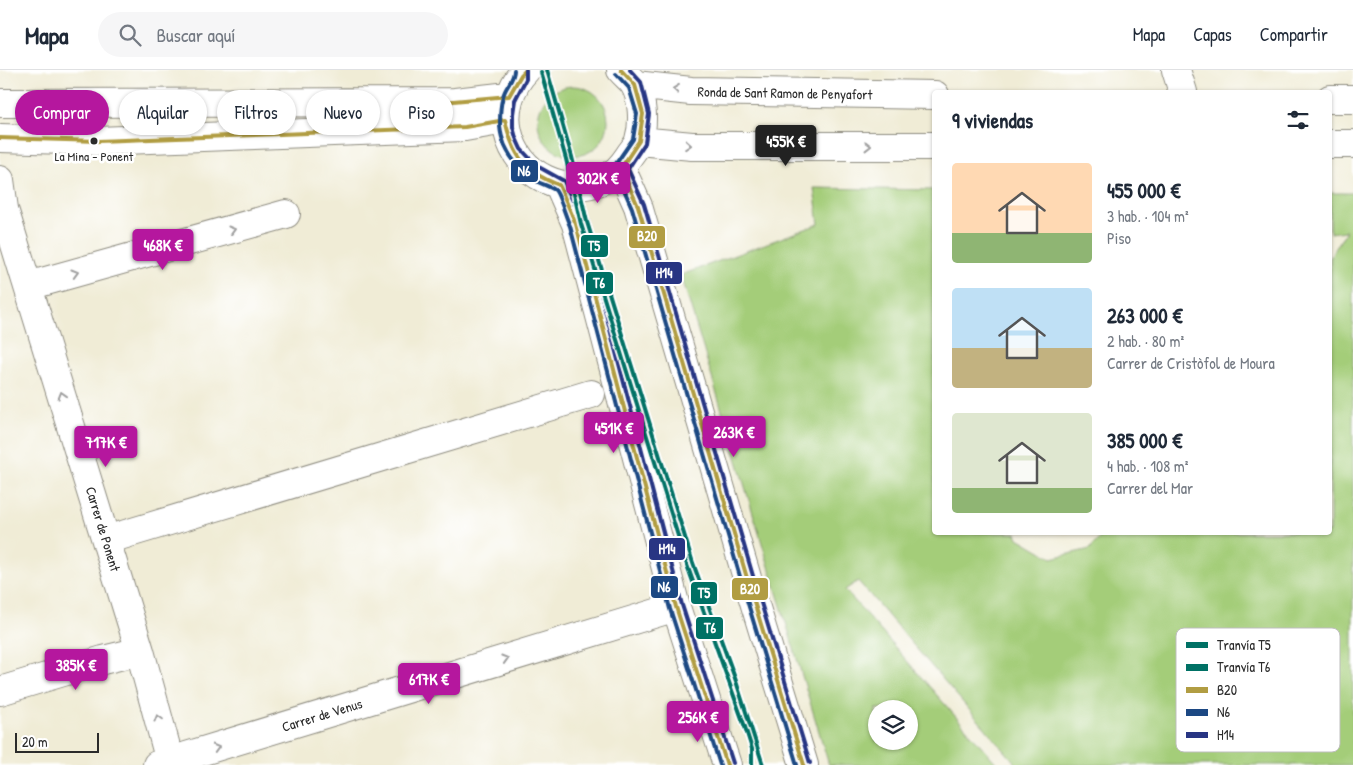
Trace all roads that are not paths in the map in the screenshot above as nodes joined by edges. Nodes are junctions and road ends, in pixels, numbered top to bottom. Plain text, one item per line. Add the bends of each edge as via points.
1 (1176, 70) edge
2 (628, 78) edge
3 (516, 86) edge
4 (1181, 90) edge
5 (932, 95) edge
6 (1332, 99) edge
7 (1353, 99) edge
8 (0, 103) edge
9 (0, 138) edge
10 (639, 141) junction
11 (1332, 144) edge
12 (1353, 144) edge
13 (932, 146) edge
14 (621, 168) junction
15 (0, 180) edge
16 (559, 185) junction
17 (286, 214) dead end
18 (10, 261) edge
19 (28, 286) junction
20 (591, 394) dead end
21 (106, 540) junction
22 (676, 607) junction
23 (140, 651) junction
24 (0, 691) edge
25 (166, 764) edge
26 (727, 765) edge
27 (804, 765) edge

1 - 4 street
5 -> 2 street, Ronda de Sant Ramon de Penyafort via 691,91
2 - 10 street via 643,114
3 - 8 street via 455,102
3 - 9 street via 465,127 98,141
3 - 16 street via 511,145 524,165 543,180
6 - 7 street
10 -> 13 street via 692,146
10 - 14 street
11 - 12 street
14 - 16 street via 606,179 583,186
14 - 27 street via 638,206
15 - 18 street, Carrer de Ponent
16 - 22 street via 576,224
19 -> 17 street
18 - 19 street, Carrer de Ponent
21 -> 19 street, Carrer de Ponent
20 - 21 street
21 - 23 street, Carrer de Ponent
25 -> 22 street, Carrer de Venus
22 - 26 street
23 - 24 street
25 -> 23 street, Carrer de Ponent

